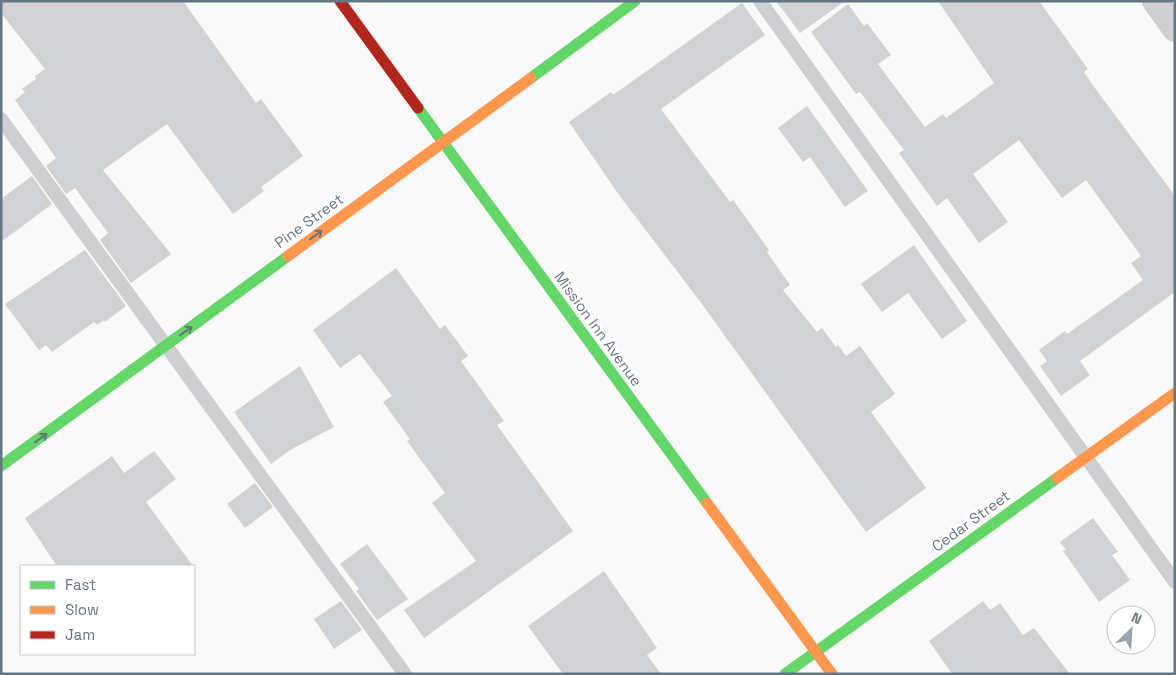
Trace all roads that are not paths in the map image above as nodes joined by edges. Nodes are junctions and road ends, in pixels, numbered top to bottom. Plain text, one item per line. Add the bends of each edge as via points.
1 (340, 1) edge
2 (635, 1) edge
3 (760, 1) edge
4 (1155, 1) edge
5 (1175, 29) edge
6 (1, 119) edge
7 (442, 142) junction
8 (166, 346) junction
9 (1175, 393) edge
10 (1086, 456) junction
11 (1, 466) edge
12 (1175, 582) edge
13 (815, 651) junction
14 (405, 674) edge
15 (785, 674) edge
16 (832, 674) edge

1 - 7 street, Mission Inn Avenue
2 - 7 street, Pine Street
3 - 10 lane
4 - 5 street
6 - 8 lane
8 -> 7 street, Pine Street
7 - 13 street, Mission Inn Avenue
11 -> 8 street, Pine Street
8 - 14 lane
9 - 10 street, Cedar Street
10 - 12 lane
10 - 13 street, Cedar Street
13 - 15 street, Cedar Street
13 - 16 street, Mission Inn Avenue

